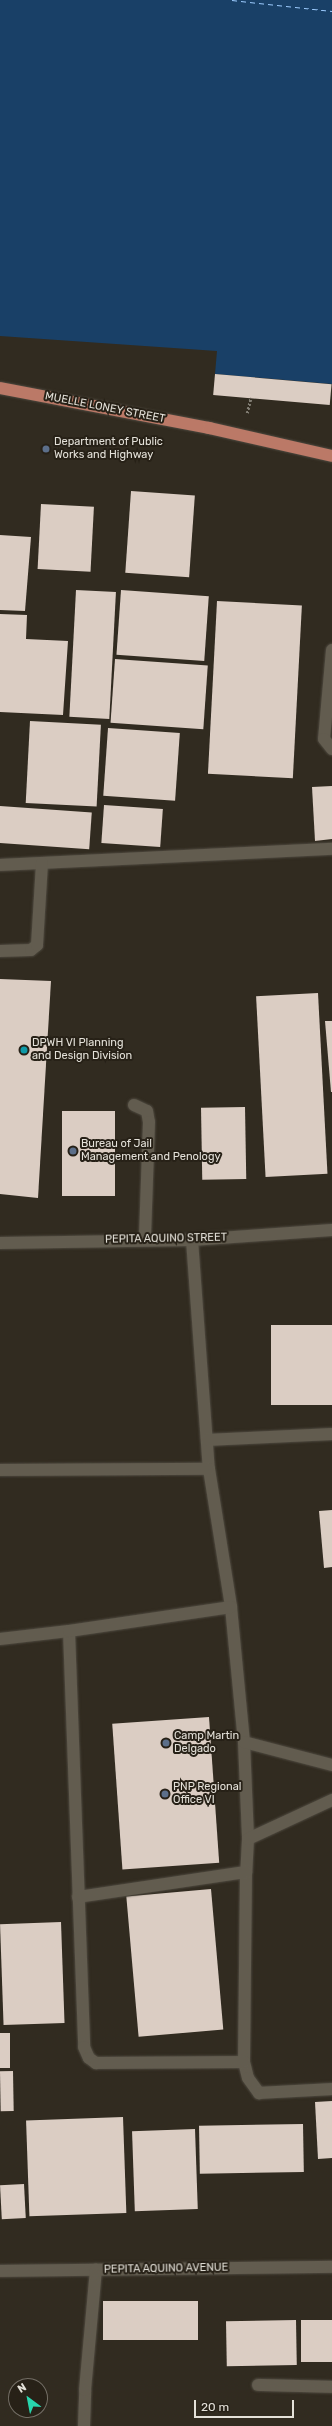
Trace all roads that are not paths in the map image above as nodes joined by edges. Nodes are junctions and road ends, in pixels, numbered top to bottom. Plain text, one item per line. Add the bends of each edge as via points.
1 (0, 388) edge
2 (332, 456) edge
3 (332, 650) edge
4 (332, 749) edge
5 (332, 849) edge
6 (42, 863) junction
7 (0, 865) edge
8 (0, 950) edge
9 (134, 1105) dead end
10 (332, 1230) edge
11 (145, 1239) junction
12 (192, 1240) junction
13 (0, 1243) edge
14 (332, 1434) edge
15 (207, 1440) junction
16 (208, 1469) junction
17 (0, 1470) edge
18 (231, 1607) junction
19 (69, 1631) junction
20 (0, 1639) edge
21 (244, 1742) junction
22 (332, 1765) edge
23 (332, 1800) edge
24 (248, 1839) junction
25 (246, 1872) junction
26 (78, 1897) junction
27 (244, 2062) junction
28 (332, 2089) edge
29 (332, 2267) edge
30 (96, 2270) junction
31 (0, 2271) edge
32 (258, 2386) dead end
33 (332, 2387) edge
34 (84, 2426) edge

1 - 2 main road, MUELLE LONEY STREET via 210,428
3 - 4 street via 324,739
5 - 6 street
6 - 7 street
6 - 8 street via 37,944 30,950
9 - 11 street via 146,1111 149,1122
10 - 12 street, PEPITA AQUINO STREET
11 - 12 street, PEPITA AQUINO STREET
11 - 13 street, PEPITA AQUINO STREET
12 - 15 street
14 - 15 street
15 - 16 street
16 - 17 street
16 - 18 street
18 - 19 street
18 - 21 street
19 - 20 street
19 - 26 street
21 - 22 street
21 - 24 street
23 - 24 street
24 - 25 street
25 - 26 street
25 - 27 street
26 - 27 street via 84,2047 89,2058 96,2062
27 - 28 street via 248,2078 259,2093
29 - 30 street, PEPITA AQUINO AVENUE
30 - 31 street, PEPITA AQUINO AVENUE
30 - 34 street via 84,2390
32 - 33 street

